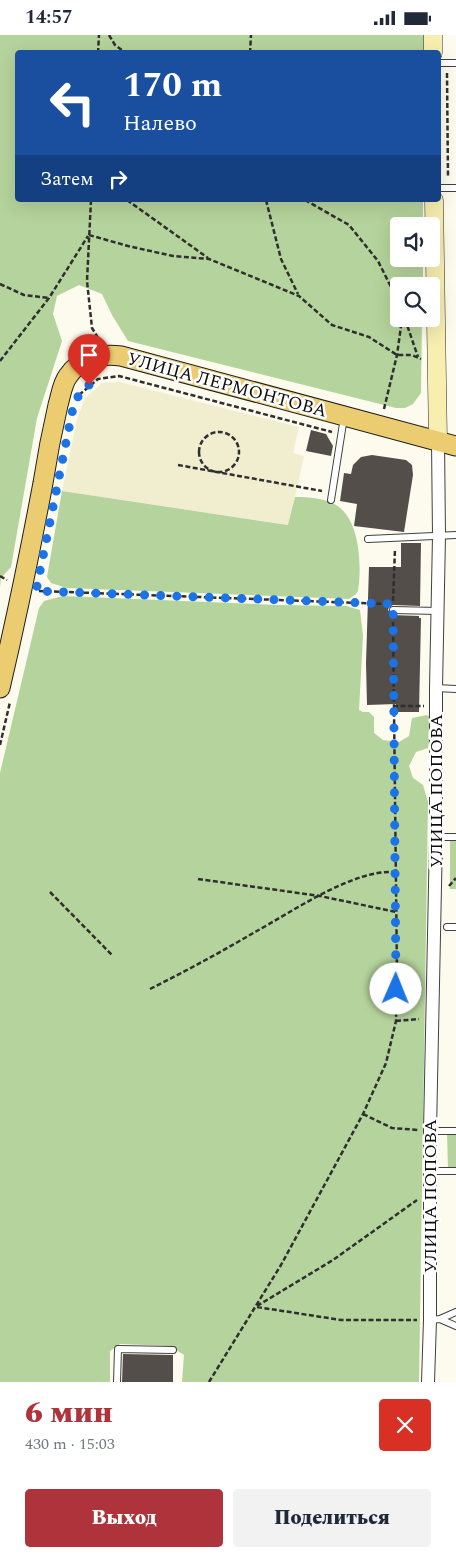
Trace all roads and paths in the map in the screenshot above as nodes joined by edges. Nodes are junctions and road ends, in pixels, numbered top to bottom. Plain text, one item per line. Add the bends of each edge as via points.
1 (98, 35) edge
2 (109, 35) edge
3 (251, 35) edge
4 (433, 35) edge
5 (98, 50) edge
6 (122, 50) edge
7 (250, 50) edge
8 (433, 50) edge
9 (441, 63) edge
10 (456, 63) edge
11 (441, 188) edge
12 (456, 188) edge
13 (91, 202) edge
14 (130, 202) edge
15 (267, 202) edge
16 (309, 202) edge
17 (434, 202) edge
18 (89, 235) junction
19 (209, 259) junction
20 (0, 284) edge
21 (390, 285) edge
22 (299, 296) junction
23 (49, 298) junction
24 (402, 327) edge
25 (407, 327) edge
26 (109, 355) junction
27 (397, 355) junction
28 (418, 357) junction
29 (0, 361) edge
30 (437, 371) junction
31 (78, 397) dead end
32 (344, 416) junction
33 (380, 425) junction
34 (341, 435) junction
35 (447, 443) edge
36 (178, 465) dead end
37 (215, 471) junction
38 (332, 497) joint
39 (456, 535) edge
40 (439, 536) junction
41 (396, 538) junction
42 (368, 539) dead end
43 (23, 591) junction
44 (393, 610) joint
45 (438, 611) junction
46 (436, 688) junction
47 (456, 689) edge
48 (6, 692) edge
49 (393, 706) junction
50 (424, 706) dead end
51 (0, 745) edge
52 (436, 837) junction
53 (456, 837) edge
54 (396, 872) junction
55 (456, 878) edge
56 (198, 879) dead end
57 (448, 887) dead end
58 (50, 892) dead end
59 (320, 896) junction
60 (396, 912) junction
61 (447, 927) dead end
62 (456, 927) edge
63 (112, 955) dead end
64 (150, 989) dead end
65 (432, 1020) junction
66 (396, 1021) junction
67 (363, 1114) junction
68 (430, 1131) junction
69 (456, 1131) edge
70 (430, 1171) junction
71 (456, 1171) edge
72 (430, 1191) junction
73 (255, 1307) junction
74 (456, 1312) edge
75 (435, 1319) junction
76 (456, 1326) edge
77 (173, 1350) dead end
78 (117, 1382) edge
79 (209, 1382) edge
80 (428, 1382) edge

1 - 5 path
2 - 6 path
3 - 7 path
4 - 8 street
9 - 10 lane
11 - 12 lane
13 - 18 path
14 - 19 path
15 - 22 path via 281,259
16 - 21 path via 349,225 378,261
17 - 30 street, УЛИЦА ПОПОВА
18 - 19 path via 173,256
18 - 23 path
18 - 26 path via 87,281 92,327
19 - 22 path
20 - 23 path via 24,295
22 - 27 path via 332,325 370,337
23 - 29 path
24 - 27 path
25 - 28 path
26 - 32 main road, УЛИЦА ЛЕРМОНТОВА
26 - 43 main road, УЛИЦА ЛЕРМОНТОВА via 83,362 67,377 63,387
27 - 28 path
27 - 33 path
28 - 30 path
30 - 35 street, УЛИЦА ПОПОВА
31 - 34 path via 98,379 120,376
32 - 33 main road, УЛИЦА ЛЕРМОНТОВА
32 - 34 lane
33 - 35 main road, УЛИЦА ЛЕРМОНТОВА
34 - 38 lane
35 - 40 street, УЛИЦА ПОПОВА
36 - 37 path
37 - 37 path via 204,465 200,448 206,437 223,432 235,440 238,459 228,470
37 - 38 path
39 - 40 lane
40 - 41 lane
40 - 45 street, УЛИЦА ПОПОВА
41 - 42 lane
41 - 43 path via 393,604
43 - 48 main road, УЛИЦА ЛЕРМОНТОВА
44 - 45 lane
44 - 49 path
45 - 46 street, УЛИЦА ПОПОВА
46 - 47 lane
46 - 52 street, УЛИЦА ПОПОВА
48 - 51 path
49 - 50 path
49 - 54 path
52 - 53 lane
52 - 65 street, УЛИЦА ПОПОВА
54 - 59 path via 366,875
54 - 60 path
55 - 57 path
56 - 59 path
58 - 63 path
59 - 60 path
59 - 64 path
60 - 66 path
61 - 62 lane
65 - 66 path
65 - 68 street, УЛИЦА ПОПОВА
66 - 67 path via 386,1063
67 - 68 path via 392,1128
67 - 73 path
68 - 69 lane
68 - 70 street, УЛИЦА ПОПОВА
70 - 71 lane
70 - 72 street, УЛИЦА ПОПОВА
72 - 73 path via 333,1260
72 - 75 street, УЛИЦА ПОПОВА
73 - 75 path via 340,1320
73 - 79 path
74 - 75 lane
75 - 76 lane
75 - 80 street, УЛИЦА ПОПОВА
77 - 78 lane via 118,1349

